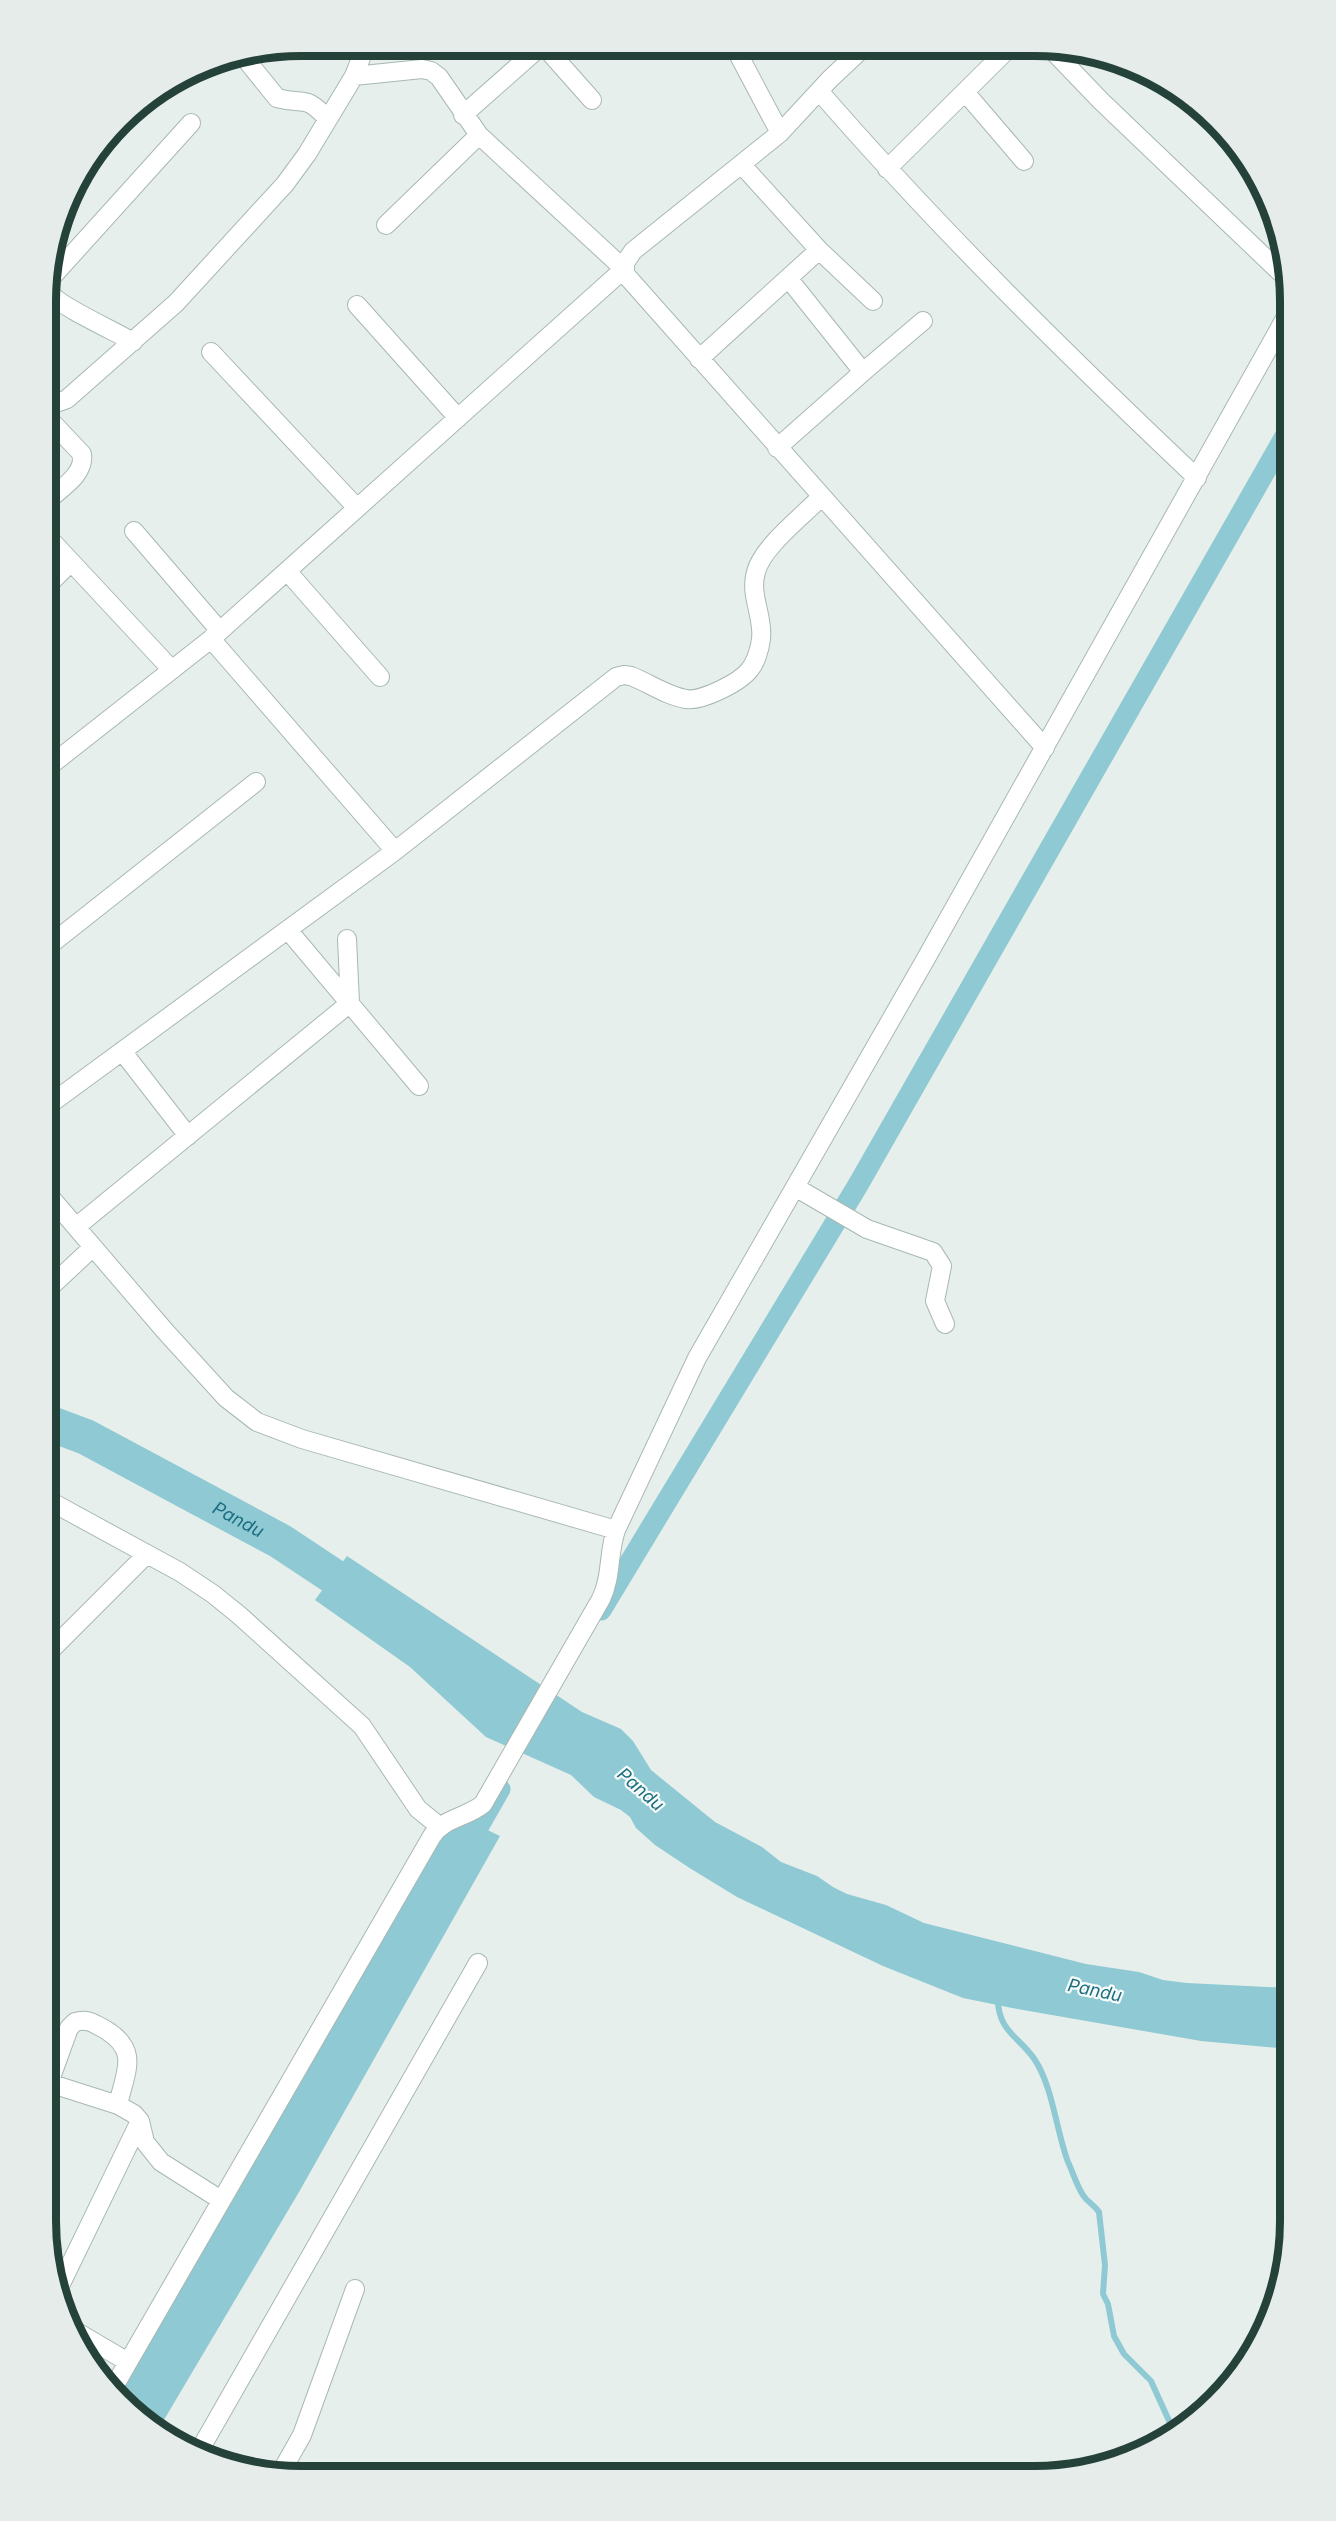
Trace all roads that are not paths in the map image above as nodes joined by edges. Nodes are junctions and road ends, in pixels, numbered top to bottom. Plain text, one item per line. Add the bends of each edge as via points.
1 (362, 56) edge
2 (531, 56) edge
3 (552, 56) edge
4 (739, 56) edge
5 (855, 56) edge
6 (1001, 56) edge
7 (1059, 57) edge
8 (247, 61) edge
9 (354, 76) junction
10 (819, 91) junction
11 (965, 92) junction
12 (592, 100) dead end
13 (463, 115) junction
14 (328, 119) junction
15 (191, 123) dead end
16 (780, 133) junction
17 (479, 135) junction
18 (1024, 161) dead end
19 (742, 165) junction
20 (887, 169) junction
21 (386, 225) dead end
22 (819, 250) junction
23 (624, 269) junction
24 (58, 270) edge
25 (1278, 270) edge
26 (788, 278) junction
27 (56, 298) edge
28 (873, 301) dead end
29 (357, 305) dead end
30 (923, 321) dead end
31 (1280, 328) edge
32 (133, 342) junction
33 (211, 352) dead end
34 (699, 359) junction
35 (863, 372) junction
36 (56, 403) edge
37 (458, 418) junction
38 (56, 427) edge
39 (777, 448) junction
40 (1197, 478) junction
41 (56, 493) edge
42 (821, 497) junction
43 (357, 508) junction
44 (134, 531) dead end
45 (56, 546) edge
46 (71, 562) junction
47 (287, 571) junction
48 (56, 577) edge
49 (216, 635) junction
50 (172, 670) junction
51 (380, 677) dead end
52 (1045, 748) junction
53 (56, 761) edge
54 (256, 782) dead end
55 (395, 851) junction
56 (288, 930) junction
57 (346, 939) dead end
58 (56, 940) edge
59 (350, 1004) junction
60 (122, 1051) junction
61 (419, 1086) dead end
62 (56, 1100) edge
63 (188, 1136) junction
64 (803, 1191) junction
65 (56, 1204) edge
66 (76, 1227) junction
67 (93, 1247) junction
68 (56, 1282) edge
69 (945, 1324) dead end
70 (56, 1504) edge
71 (616, 1530) junction
72 (147, 1554) junction
73 (56, 1645) edge
74 (438, 1826) junction
75 (478, 1963) dead end
76 (56, 2063) edge
77 (56, 2090) edge
78 (118, 2105) junction
79 (140, 2121) junction
80 (221, 2200) junction
81 (63, 2280) edge
82 (355, 2289) dead end
83 (85, 2337) edge
84 (128, 2362) junction
85 (116, 2382) edge
86 (203, 2445) edge
87 (285, 2465) edge

1 - 9 street
2 - 13 street
3 - 12 street
4 - 16 street
5 - 10 street
6 - 11 street
7 - 25 street
8 - 14 street via 277,98 307,101
9 - 13 street via 431,71
9 - 14 street
10 - 16 street
10 - 20 street
11 - 18 street
11 - 20 street
13 - 17 street
14 - 32 street via 285,184 176,303
15 - 24 street
16 - 19 street
17 - 21 street
17 - 23 street
19 - 22 street
19 - 23 street via 633,251
20 - 40 street via 1073,361
22 - 26 street
22 - 28 street
23 - 34 street via 629,280
23 - 37 street
26 - 34 street
26 - 35 street
27 - 32 street
29 - 37 street
30 - 35 street
31 - 40 street
32 - 36 street via 67,399
33 - 43 street
34 - 39 street
35 - 39 street
37 - 43 street
38 - 41 street via 82,454 83,461 76,474
39 - 42 street
40 - 52 street
42 - 52 street
42 - 55 street via 762,557 756,570 753,586 761,638 751,668 743,676 693,700 674,696 632,676 616,677
43 - 47 street
44 - 49 street
45 - 46 street
46 - 48 street
46 - 50 street
47 - 49 street
47 - 51 street
49 - 50 street
49 - 55 street
50 - 53 street
52 - 64 street
54 - 58 street
55 - 56 street
56 - 59 street
56 - 60 street
57 - 59 street
59 - 61 street
59 - 63 street
60 - 62 street
60 - 63 street
63 - 66 street
64 - 69 street via 867,1229 933,1252 942,1266 935,1301
64 - 71 street via 697,1358
65 - 66 street
66 - 67 street
67 - 68 street
67 - 71 street via 225,1398 257,1422 302,1439
70 - 72 street
71 - 74 street via 610,1546 610,1577 601,1599 506,1767 483,1804
72 - 73 street
72 - 74 street via 213,1594 334,1699 362,1726 418,1809
74 - 80 street
75 - 86 street
76 - 78 street via 75,2022 91,2021 119,2038 128,2053
77 - 78 street
78 - 79 street
79 - 80 street via 145,2142 161,2162
79 - 81 street
80 - 84 street
82 - 87 street via 303,2435
83 - 84 street
84 - 85 street

